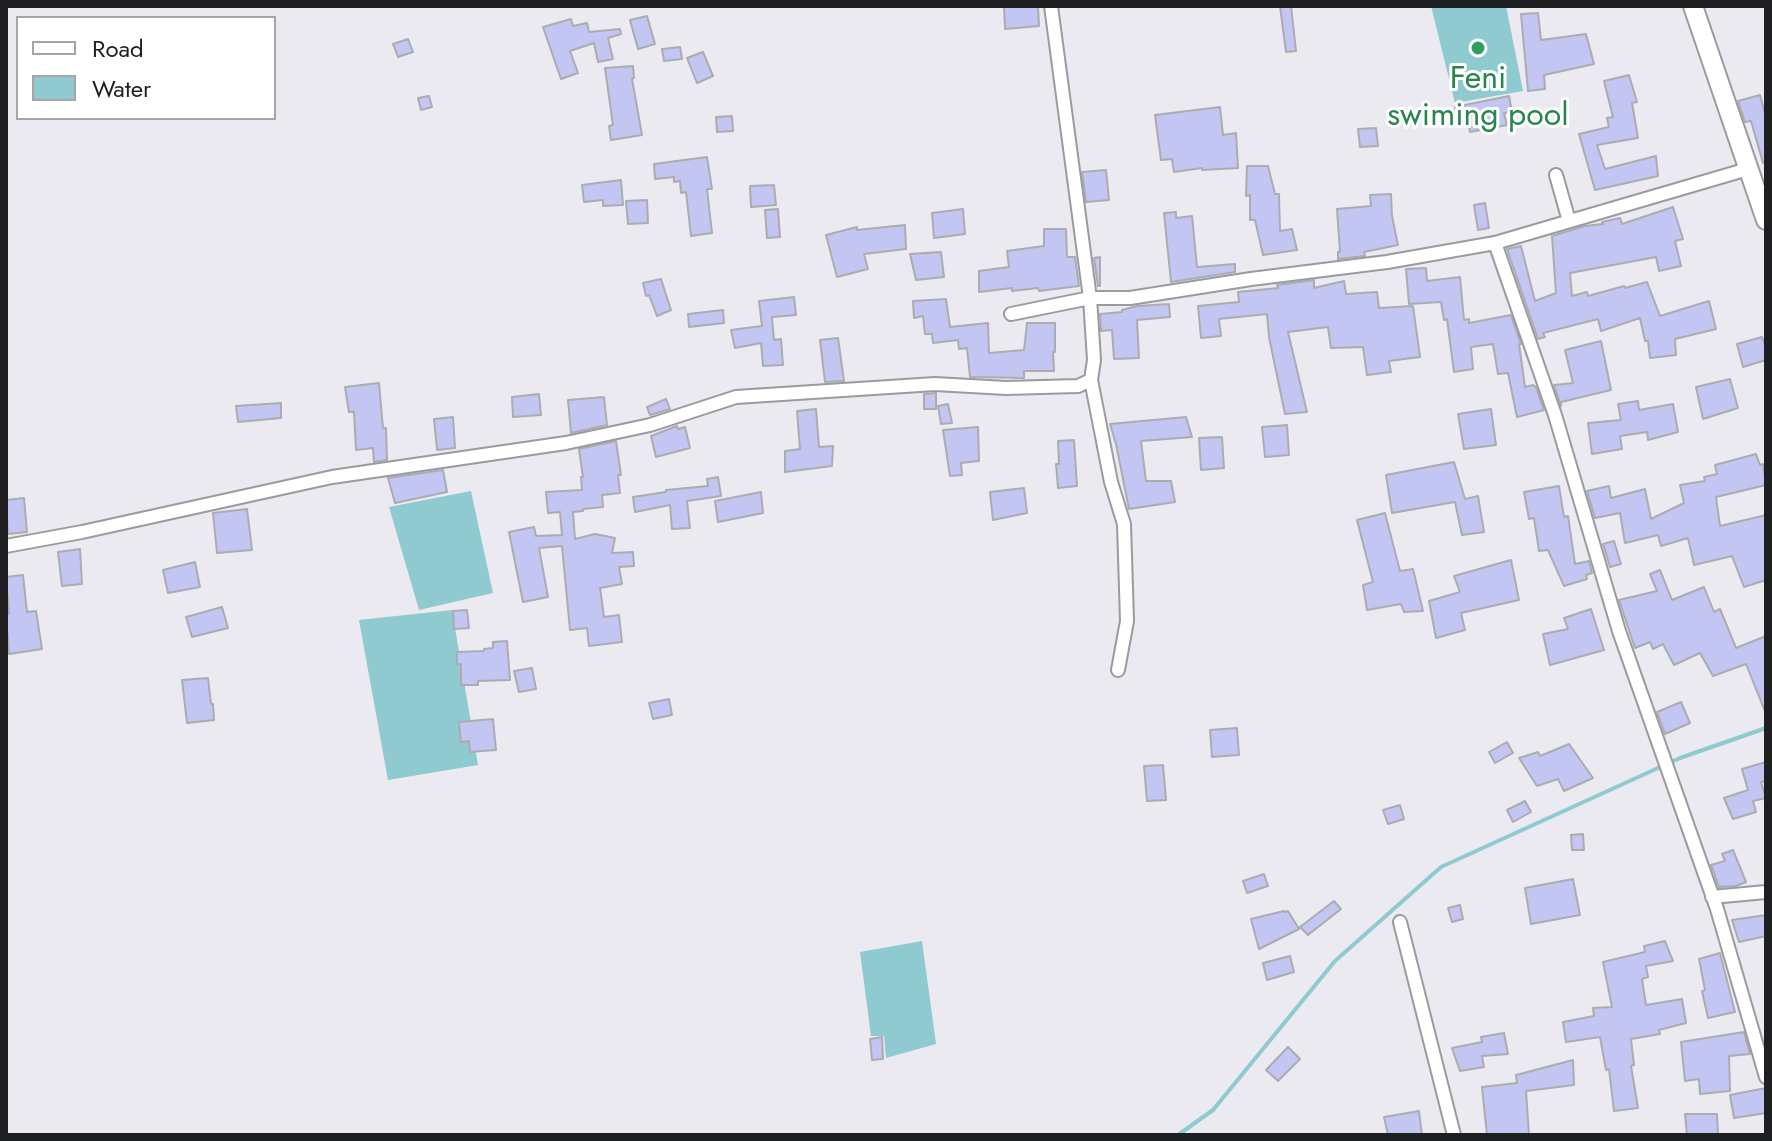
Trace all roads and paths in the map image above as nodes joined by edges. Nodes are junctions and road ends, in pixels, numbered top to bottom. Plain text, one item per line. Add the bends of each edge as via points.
1 (1051, 6) edge
2 (1693, 6) edge
3 (1748, 169) junction
4 (1556, 175) dead end
5 (1766, 220) edge
6 (1569, 221) junction
7 (1495, 243) junction
8 (1090, 298) junction
9 (1011, 314) dead end
10 (1091, 380) junction
11 (6, 546) edge
12 (1118, 670) dead end
13 (1766, 892) edge
14 (1712, 897) junction
15 (1400, 922) dead end
16 (1766, 1077) edge
17 (1454, 1135) edge

1 - 8 street
2 - 3 main road
3 - 5 main road
3 - 6 street
4 - 6 street
6 - 7 street
7 - 8 street via 1130,298
7 - 14 street via 1555,415 1619,631
8 - 9 street
8 - 10 street
10 - 11 street via 1078,386 935,384 736,397 650,425 566,443 332,477
10 - 12 street via 1124,524 1127,621
13 - 14 street
14 - 16 street
15 - 17 street

